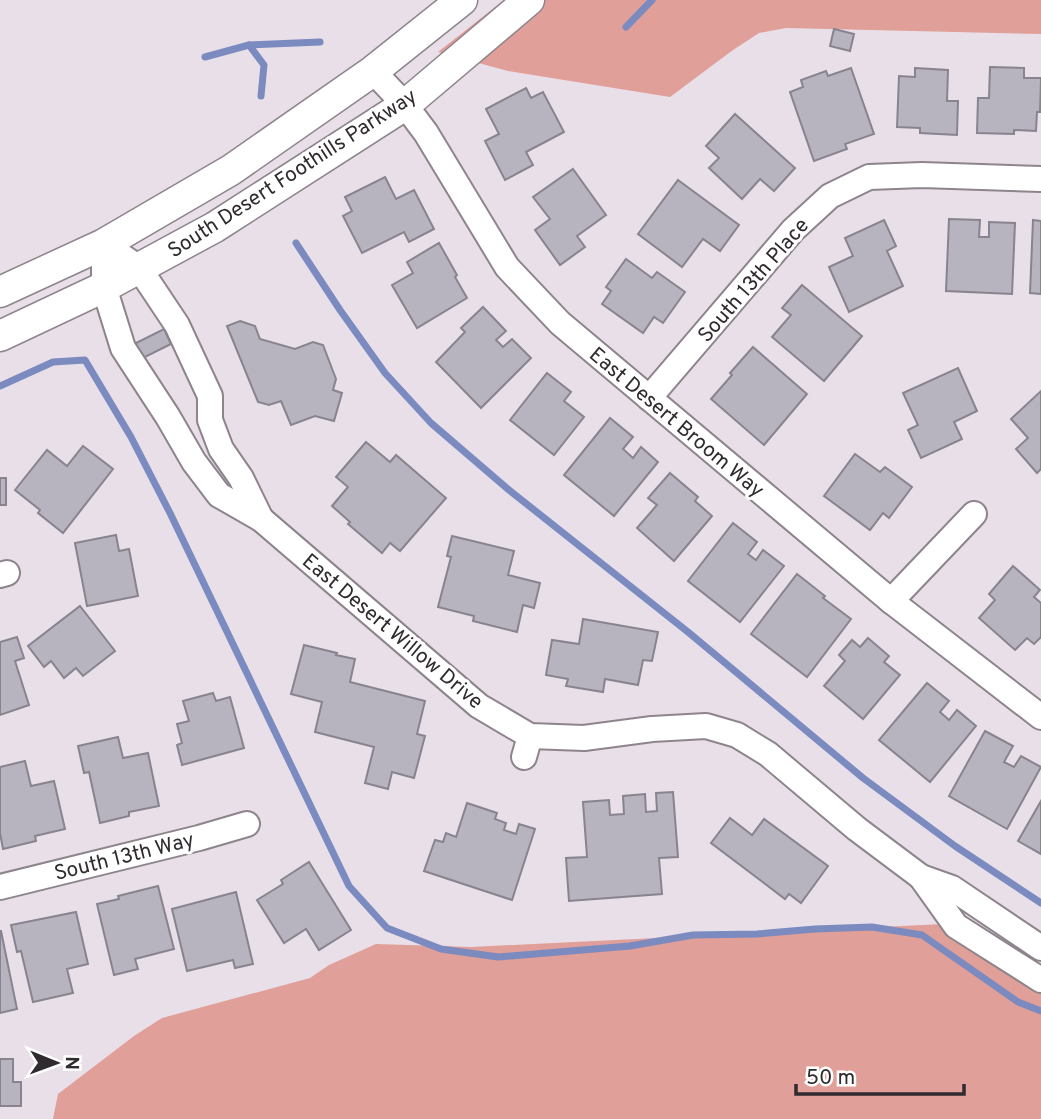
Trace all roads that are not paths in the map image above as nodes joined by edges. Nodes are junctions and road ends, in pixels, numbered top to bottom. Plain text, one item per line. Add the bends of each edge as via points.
1 (462, 0) edge
2 (529, 0) edge
3 (373, 71) junction
4 (405, 105) junction
5 (1041, 179) edge
6 (104, 244) junction
7 (139, 268) junction
8 (104, 287) junction
9 (0, 292) edge
10 (0, 336) edge
11 (649, 398) junction
12 (974, 514) dead end
13 (261, 519) junction
14 (891, 601) junction
15 (1041, 718) edge
16 (247, 824) dead end
17 (921, 877) junction
18 (0, 887) edge
19 (1041, 948) edge
20 (1041, 980) edge

1 - 3 street, South Desert Foothills Parkway
2 - 4 street, South Desert Foothills Parkway
3 - 4 street, East Desert Broom Way
3 - 6 street, South Desert Foothills Parkway via 231,170
4 - 7 street, South Desert Foothills Parkway via 215,227
4 - 11 street, East Desert Broom Way via 507,267 560,323
5 - 11 street, South 13th Place via 869,177 830,196 793,230
6 - 7 street, East Desert Willow Drive
6 - 8 street, East Desert Willow Drive
6 - 9 street, South Desert Foothills Parkway
7 - 8 street, South Desert Foothills Parkway
7 - 13 street, East Desert Willow Drive via 177,325 210,396 210,420 221,449
8 - 10 street, South Desert Foothills Parkway
8 - 13 street, East Desert Willow Drive via 123,348 194,462 219,495
11 - 14 street, East Desert Broom Way
12 - 14 street
13 - 17 street, East Desert Willow Drive via 527,746 706,726 737,735 768,754
14 - 15 street, East Desert Broom Way
16 - 18 street, South 13th Way
17 - 19 street, East Desert Willow Drive via 952,888
17 - 20 street, East Desert Willow Drive via 956,926

